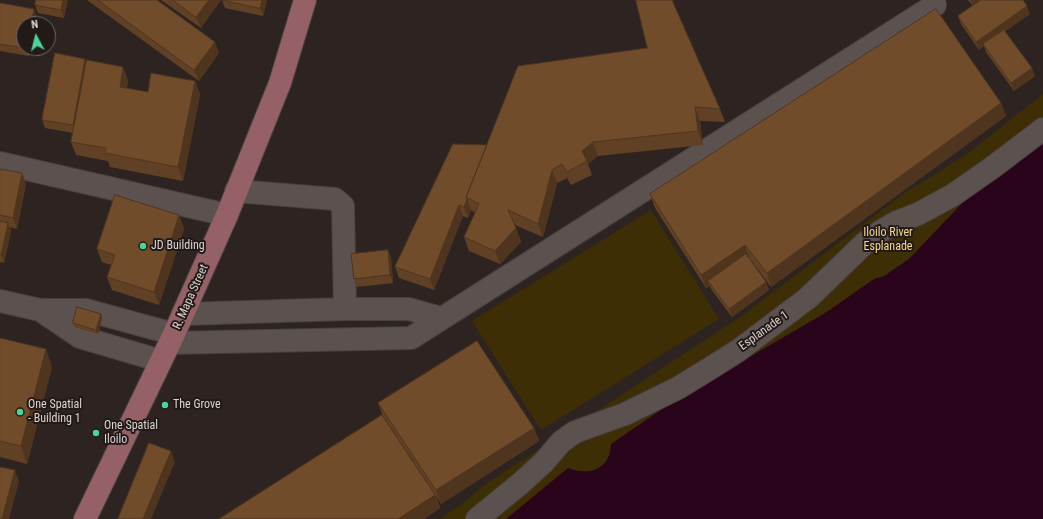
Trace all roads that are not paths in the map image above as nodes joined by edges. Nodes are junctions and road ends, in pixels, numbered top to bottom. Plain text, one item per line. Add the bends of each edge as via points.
1 (305, 0) edge
2 (935, 5) dead end
3 (1043, 129) edge
4 (0, 164) edge
5 (236, 191) junction
6 (227, 215) junction
7 (0, 301) edge
8 (345, 309) junction
9 (40, 310) junction
10 (183, 314) junction
11 (441, 318) junction
12 (168, 346) junction
13 (85, 519) edge
14 (477, 519) edge

1 - 5 main road, R. Mapa Street via 280,83
2 - 11 street
3 - 14 street, Esplanade 1 via 953,196 897,222 865,242 808,298 740,350 678,388 632,411 575,432 521,483
4 - 6 street
5 - 6 main road, R. Mapa Street
5 - 8 street via 335,199 343,206
6 - 10 main road, R. Mapa Street
7 - 9 street
8 - 10 street
8 - 11 street via 409,309
9 - 12 street via 86,310
9 - 12 street via 80,337
10 - 12 main road, R. Mapa Street
11 - 12 street via 411,338
12 - 13 main road, R. Mapa Street

